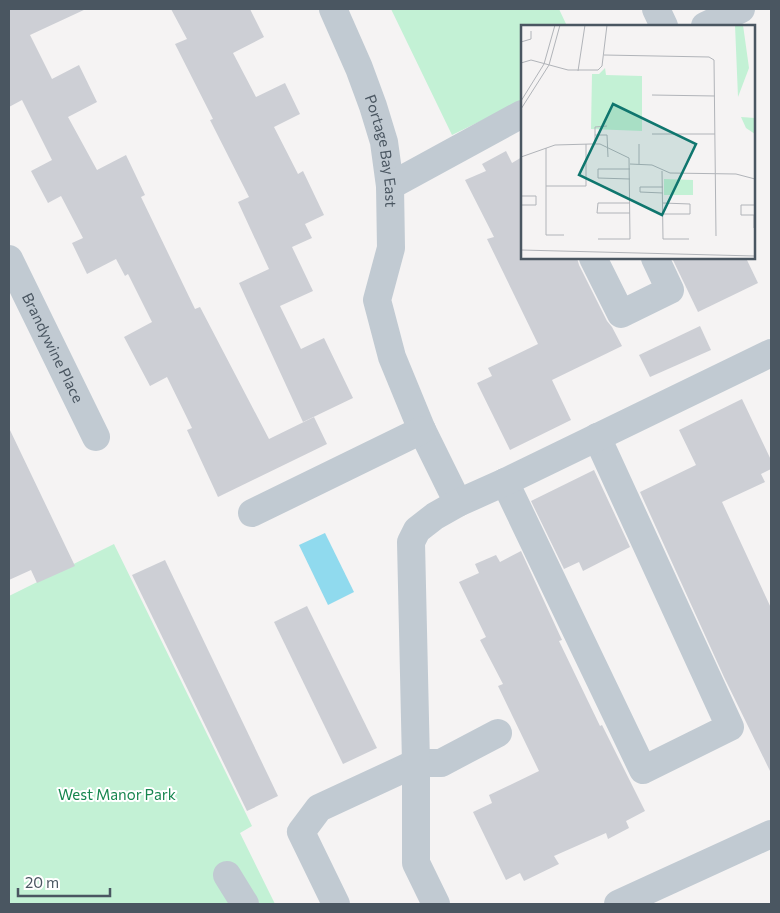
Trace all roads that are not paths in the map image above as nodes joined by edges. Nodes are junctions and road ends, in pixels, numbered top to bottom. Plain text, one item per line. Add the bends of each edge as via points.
1 (332, 9) edge
2 (656, 9) edge
3 (741, 9) edge
4 (664, 25) edge
5 (707, 25) edge
6 (521, 116) edge
7 (390, 186) junction
8 (9, 259) edge
9 (594, 259) edge
10 (655, 259) edge
11 (771, 353) edge
12 (422, 430) junction
13 (597, 436) junction
14 (96, 438) dead end
15 (505, 482) junction
16 (458, 503) junction
17 (252, 513) dead end
18 (498, 734) dead end
19 (416, 763) junction
20 (771, 834) edge
21 (227, 875) dead end
22 (244, 904) edge
23 (336, 904) edge
24 (436, 904) edge
25 (618, 904) edge

1 - 7 street, Portage Bay East via 373,106 384,142
2 - 4 street
3 - 5 street
6 - 7 street
7 - 12 street, Portage Bay East via 391,248 376,300 392,357
8 - 14 street, Brandywine Place
9 - 10 street via 621,314 670,290
11 - 13 street
12 - 16 street
12 - 17 street
13 - 15 street
13 - 15 street via 730,727 643,770
15 - 16 street
16 - 19 street via 416,530 411,542
18 - 19 street via 441,763
19 - 23 street via 319,808 301,832
19 - 24 street via 416,863
20 - 25 street
21 - 22 street

